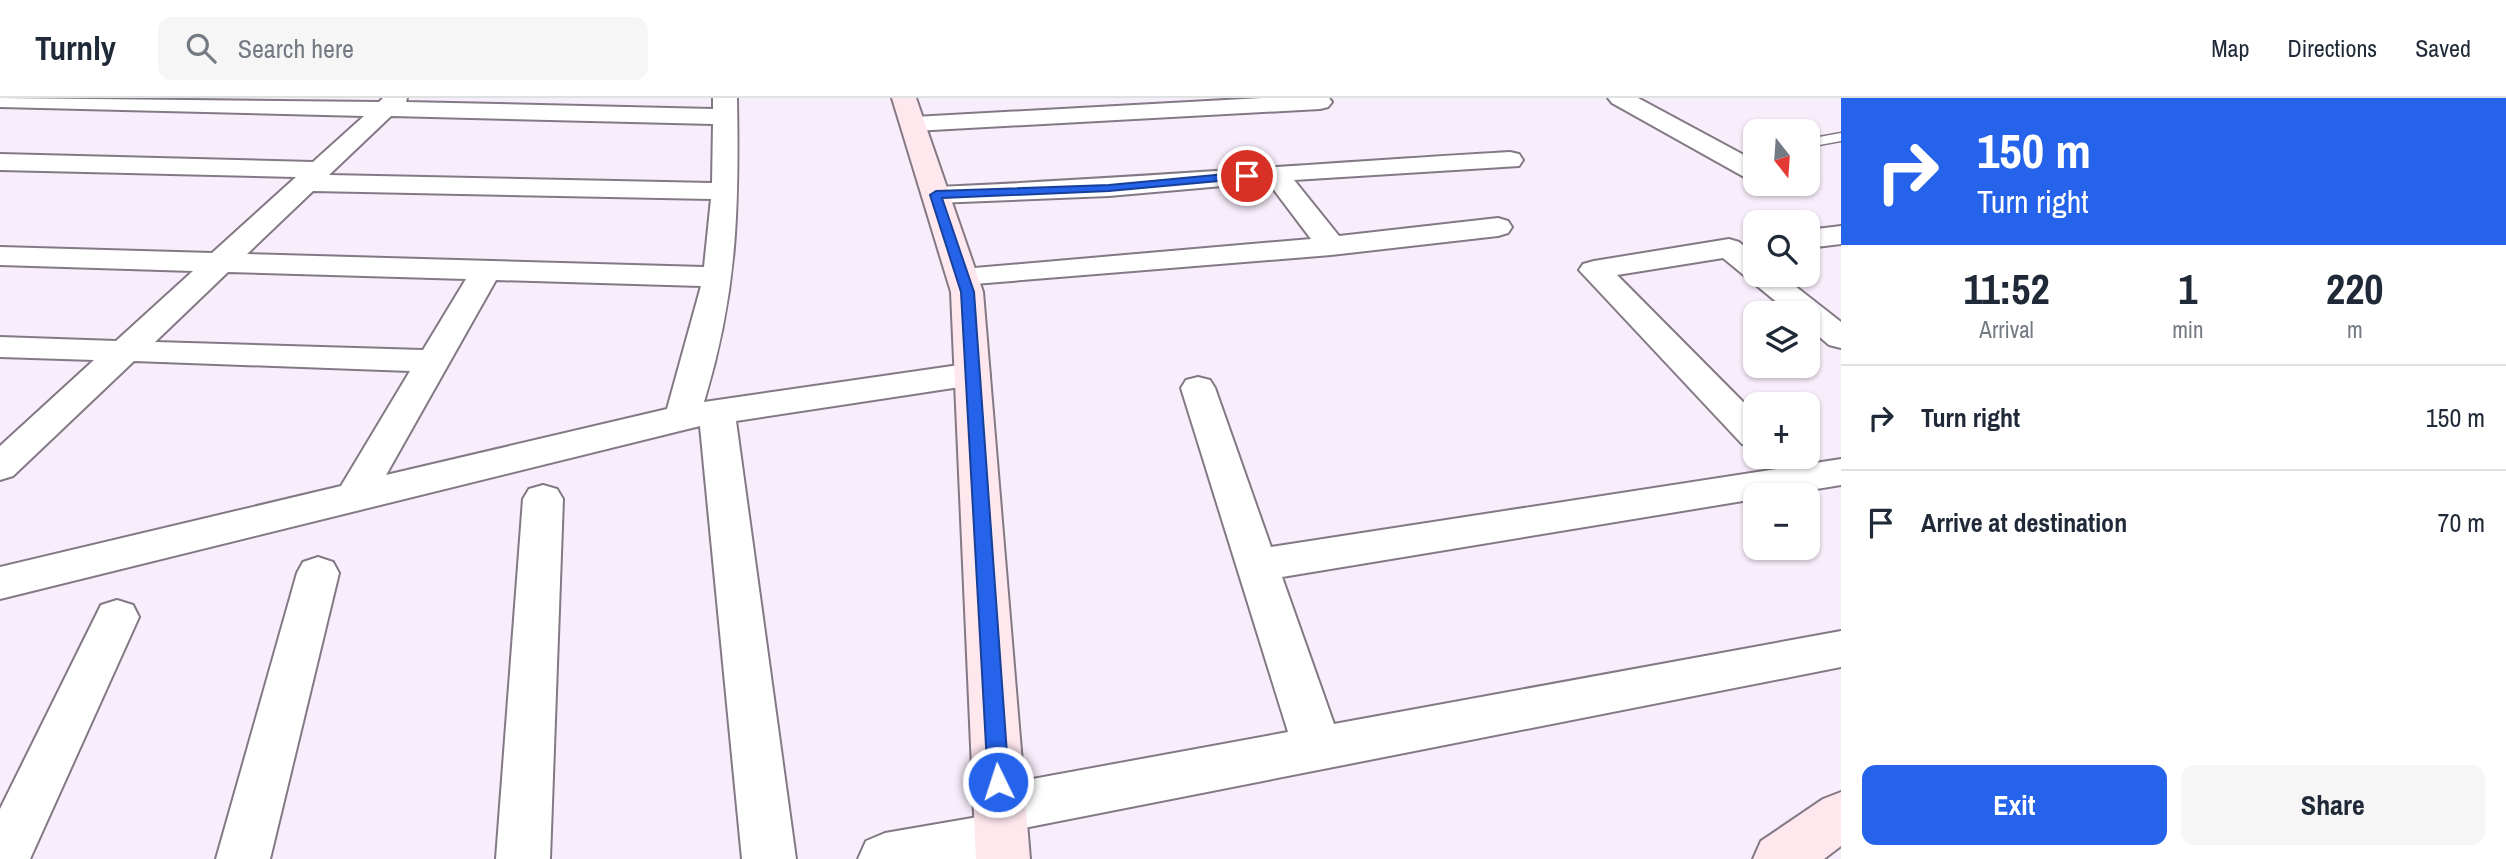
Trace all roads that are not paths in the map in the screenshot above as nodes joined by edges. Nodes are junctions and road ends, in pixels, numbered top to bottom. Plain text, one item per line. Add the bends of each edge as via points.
1 (1620, 98) edge
2 (0, 100) edge
3 (1320, 102) dead end
4 (391, 103) edge
5 (725, 107) edge
6 (909, 111) edge
7 (1841, 137) edge
8 (1820, 141) edge
9 (1510, 160) dead end
10 (0, 162) edge
11 (1743, 165) edge
12 (1275, 173) junction
13 (313, 177) junction
14 (724, 191) junction
15 (936, 195) junction
16 (1497, 227) dead end
17 (1841, 235) edge
18 (1820, 238) edge
19 (1331, 246) junction
20 (1742, 247) edge
21 (0, 256) edge
22 (220, 263) junction
23 (486, 270) junction
24 (962, 276) junction
25 (718, 277) junction
26 (1777, 287) edge
27 (1841, 338) edge
28 (0, 347) edge
29 (124, 351) junction
30 (433, 361) junction
31 (973, 374) junction
32 (1198, 388) dead end
33 (700, 415) junction
34 (1743, 423) edge
35 (0, 467) edge
36 (1841, 472) edge
37 (354, 497) junction
38 (543, 499) dead end
39 (1257, 565) junction
40 (318, 573) dead end
41 (0, 583) edge
42 (117, 617) dead end
43 (1841, 649) edge
44 (1318, 749) junction
45 (1841, 816) edge
46 (1002, 836) edge
47 (3, 859) edge
48 (243, 859) edge
49 (523, 859) edge
50 (769, 859) edge
51 (885, 859) edge
52 (1780, 859) edge

1 - 11 street
2 - 4 street
3 - 6 street
4 - 5 street
4 - 13 street
5 - 14 street
6 - 15 street
7 - 8 lane
9 - 12 street
10 - 13 street
12 - 15 street via 1109,188
12 - 19 street
13 - 14 street
13 - 22 street
14 - 25 street
15 - 24 street
16 - 19 street
17 - 18 street
19 - 24 street
20 - 34 street via 1594,270
21 - 22 street
22 - 23 street
22 - 29 street
23 - 25 street
23 - 30 street
24 - 31 street
25 - 33 street via 701,355
26 - 27 street
28 - 29 street
29 - 30 street
29 - 35 street
30 - 37 street
31 - 33 street
31 - 46 street
32 - 39 street
33 - 37 street
33 - 50 street
36 - 39 street
37 - 41 street
38 - 49 street
39 - 44 street
40 - 48 street
42 - 47 street
43 - 44 street
44 - 46 street
45 - 52 street
46 - 51 street

